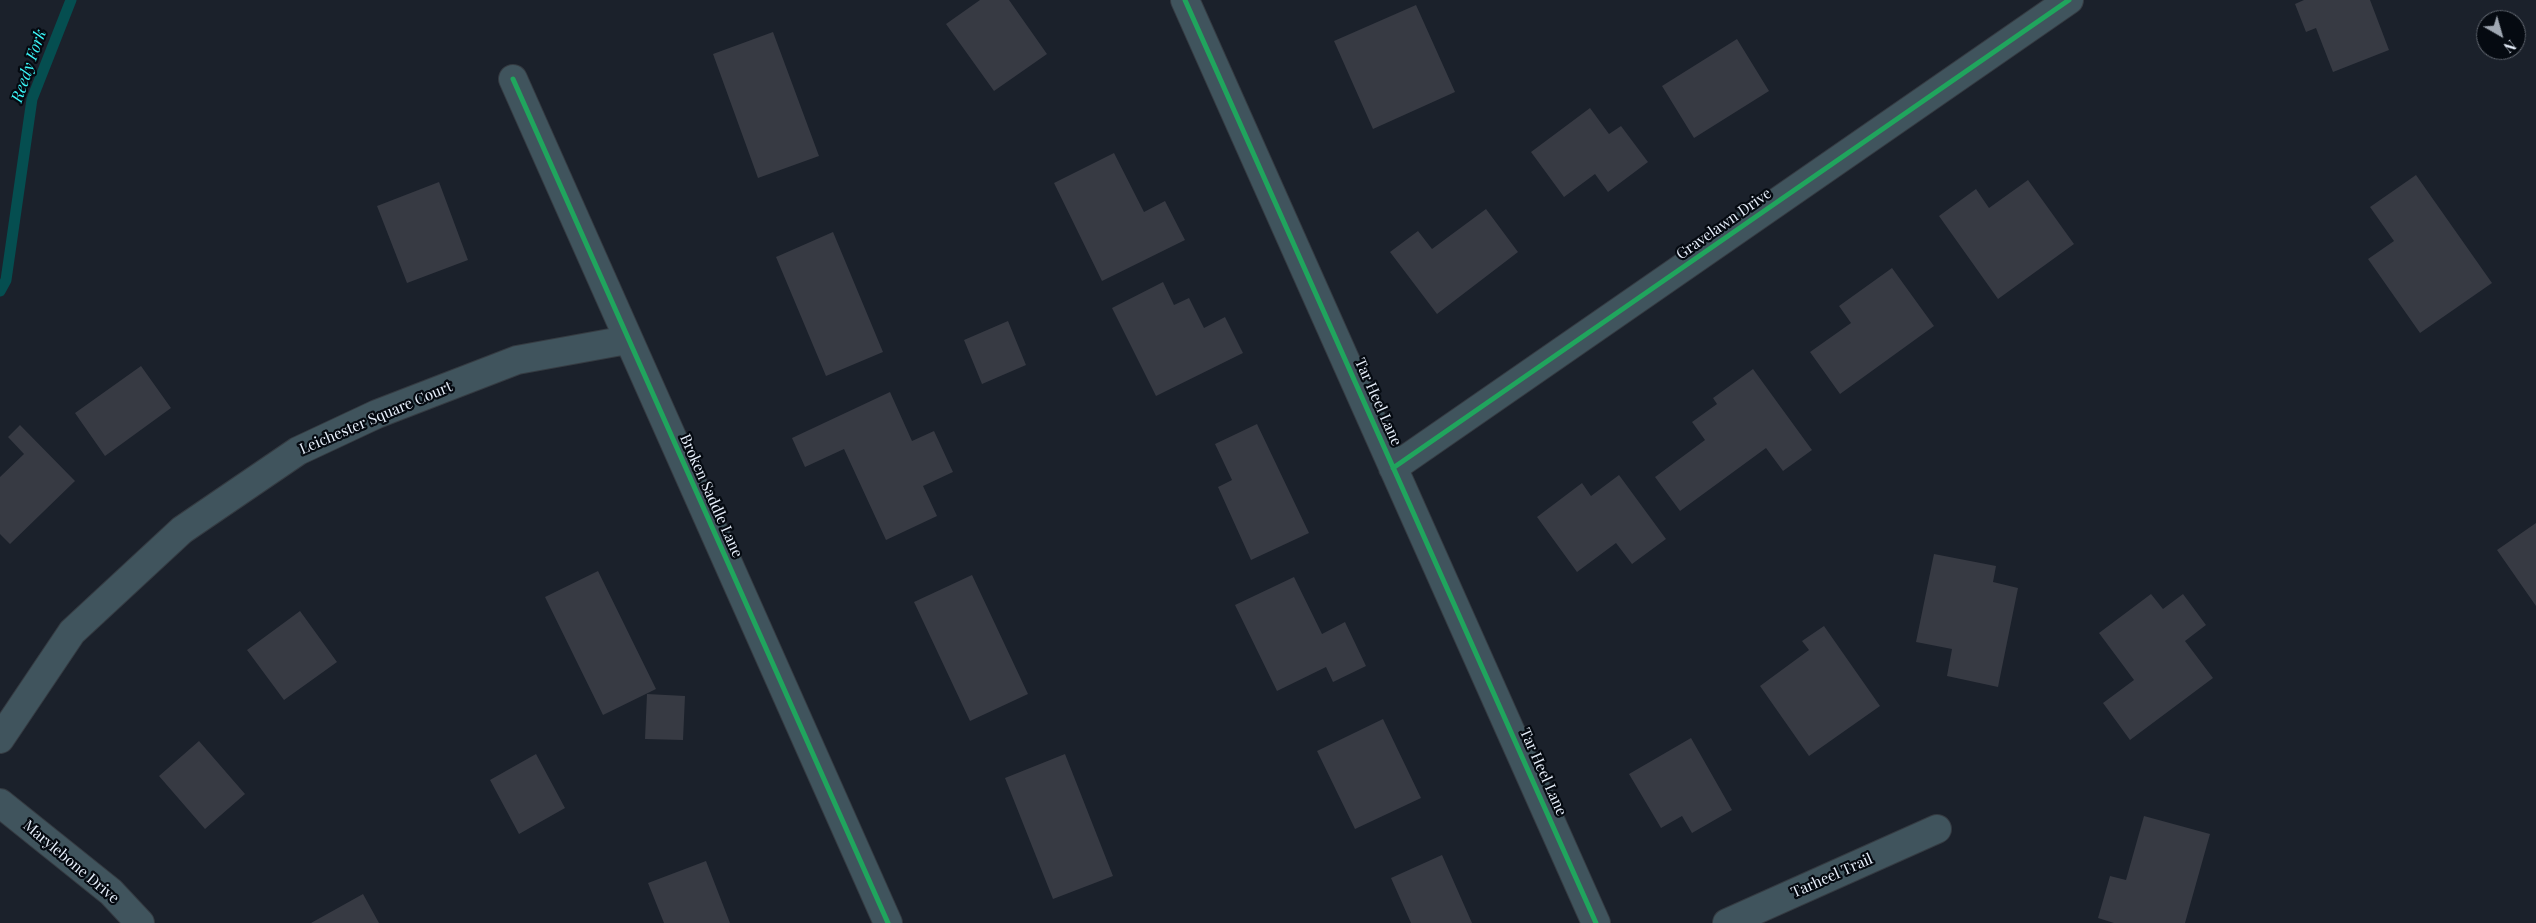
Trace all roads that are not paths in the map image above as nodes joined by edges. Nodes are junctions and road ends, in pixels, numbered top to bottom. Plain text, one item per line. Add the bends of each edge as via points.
1 (1185, 0) edge
2 (2069, 0) edge
3 (513, 79) dead end
4 (627, 340) junction
5 (1393, 468) junction
6 (0, 739) edge
7 (0, 803) edge
8 (1937, 829) dead end
9 (140, 923) edge
10 (888, 923) edge
11 (1596, 923) edge
12 (1727, 923) edge

1 - 5 street, Tar Heel Lane
2 - 5 street, Gravelawn Drive
3 - 4 street, Broken Saddle Lane
4 - 6 street, Leichester Square Court via 517,360 377,414 298,451 182,530 72,632
4 - 10 street, Broken Saddle Lane
5 - 11 street, Tar Heel Lane
7 - 9 street, Marylebone Drive via 111,892
8 - 12 street, Tarheel Trail

